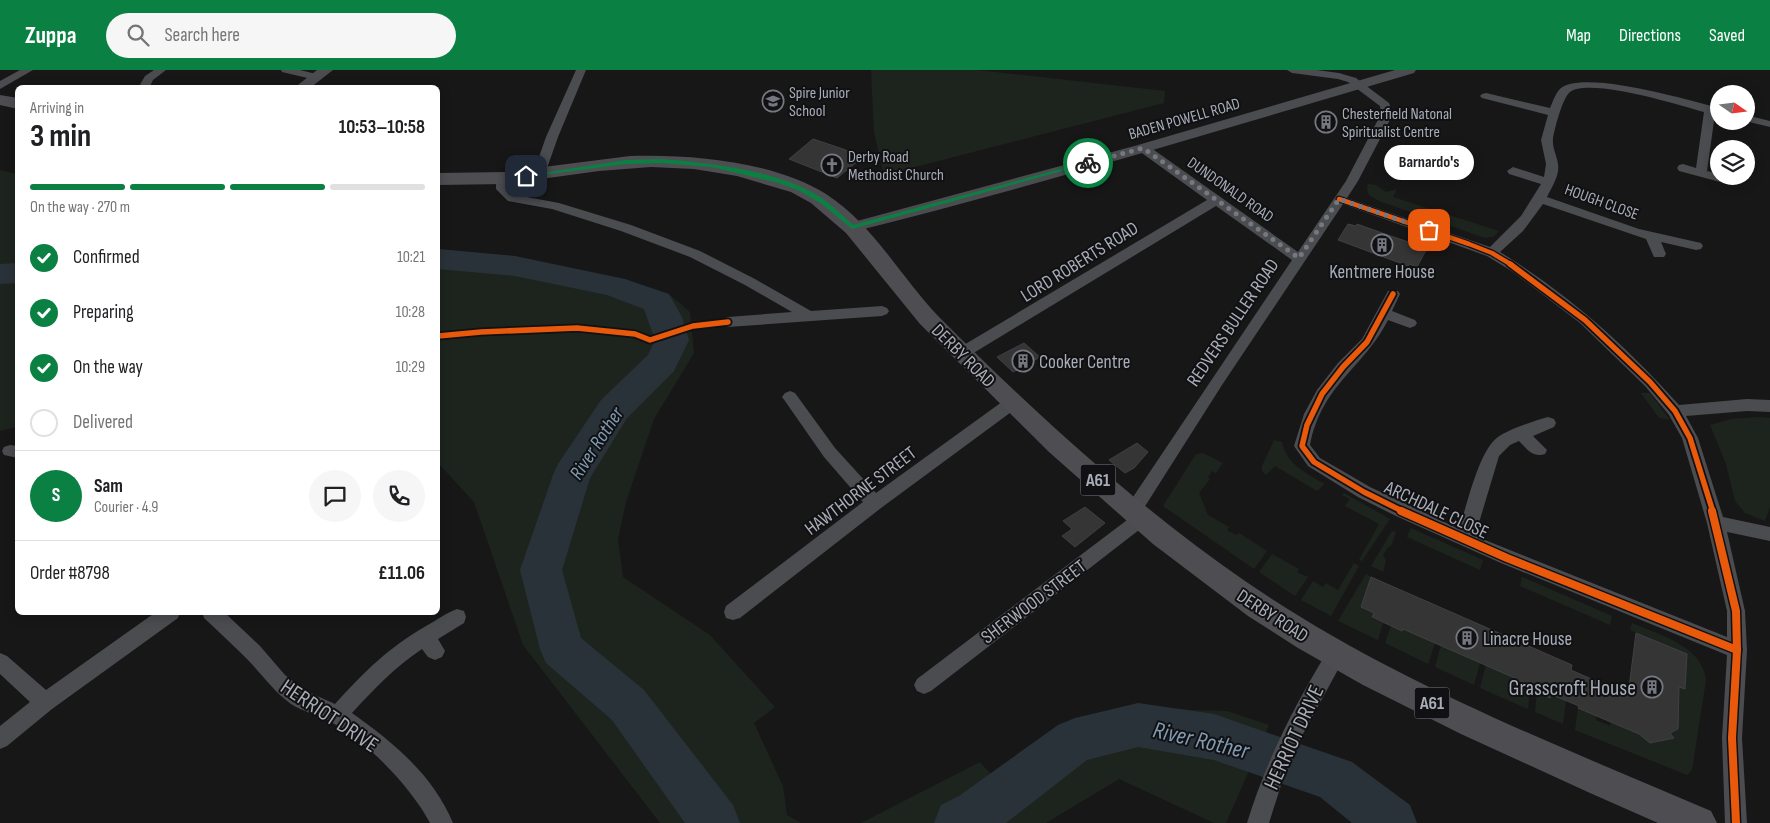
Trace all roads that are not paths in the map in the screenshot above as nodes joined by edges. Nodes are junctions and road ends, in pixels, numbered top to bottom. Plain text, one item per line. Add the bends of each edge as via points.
1 (28, 70) edge
2 (161, 70) edge
3 (286, 70) edge
4 (581, 70) edge
5 (1292, 70) edge
6 (1405, 70) edge
7 (321, 74) edge
8 (144, 85) edge
9 (304, 85) edge
10 (1359, 85) junction
11 (0, 86) edge
12 (1486, 96) dead end
13 (0, 100) edge
14 (15, 103) edge
15 (1710, 110) edge
16 (1555, 113) junction
17 (1755, 120) edge
18 (1770, 124) edge
19 (1710, 130) edge
20 (1143, 148) junction
21 (1683, 168) dead end
22 (1513, 171) dead end
23 (1701, 172) junction
24 (539, 174) junction
25 (1710, 175) edge
26 (502, 178) junction
27 (440, 179) edge
28 (1547, 182) junction
29 (1540, 198) junction
30 (1339, 199) junction
31 (1216, 200) junction
32 (852, 227) junction
33 (1652, 237) junction
34 (1696, 246) dead end
35 (1492, 253) junction
36 (1659, 254) dead end
37 (1299, 258) junction
38 (1393, 294) dead end
39 (915, 304) joint
40 (882, 311) dead end
41 (1384, 314) junction
42 (809, 316) junction
43 (728, 322) dead end
44 (1410, 323) dead end
45 (962, 353) junction
46 (790, 397) dead end
47 (1012, 403) junction
48 (1770, 406) edge
49 (1675, 411) junction
50 (1548, 423) dead end
51 (1520, 433) junction
52 (1540, 450) dead end
53 (875, 503) junction
54 (1137, 514) junction
55 (1716, 523) junction
56 (1770, 534) edge
57 (1465, 539) junction
58 (733, 612) dead end
59 (167, 615) edge
60 (214, 615) edge
61 (457, 617) dead end
62 (1737, 650) junction
63 (1336, 654) junction
64 (0, 662) edge
65 (924, 685) dead end
66 (45, 702) junction
67 (338, 715) junction
68 (0, 739) edge
69 (442, 823) edge
70 (1258, 823) edge
71 (1700, 823) edge
72 (1736, 823) edge

1 - 11 street
2 - 8 street
3 - 7 street
4 - 24 street
5 - 10 street, REDVERS BULLER ROAD via 1339,76
6 - 10 street, BADEN POWELL ROAD
7 - 9 street
10 - 20 street, BADEN POWELL ROAD
10 - 30 street, REDVERS BULLER ROAD via 1385,105 1387,114
12 - 16 street
13 - 14 highway
15 - 16 street via 1610,86 1584,84 1565,91
16 - 28 street via 1547,140 1552,172
17 - 18 street
19 - 23 street
20 - 31 street, DUNDONALD ROAD
20 - 32 street, BADEN POWELL ROAD
21 - 23 street
22 - 28 street
23 - 25 street
24 - 26 highway, A61
24 - 32 highway, A61 via 626,162 712,165 802,189 824,202
26 - 27 highway, A61
26 - 42 street via 502,189 512,198 554,206 626,228 695,254
28 - 29 street
29 - 33 street, HOUGH CLOSE
29 - 35 street via 1522,224
30 - 35 street
30 - 37 street, REDVERS BULLER ROAD
31 - 37 street, DUNDONALD ROAD
31 - 45 street, LORD ROBERTS ROAD
32 - 39 highway, A61
33 - 34 street, HOUGH CLOSE
33 - 36 street, HOUGH CLOSE
35 - 49 street via 1544,287 1585,320 1650,382
37 - 54 street, REDVERS BULLER ROAD
38 - 41 street, ARCHDALE CLOSE
39 - 45 highway, DERBY ROAD / A61
40 - 42 street
41 - 44 street
41 - 57 street, ARCHDALE CLOSE via 1364,347 1323,392 1308,421 1302,446 1314,462 1364,492
42 - 43 street
45 - 47 highway, DERBY ROAD / A61
46 - 53 street via 835,461
47 - 53 street, HAWTHORNE STREET
47 - 54 highway, DERBY ROAD / A61
48 - 49 street
49 - 55 street via 1690,438
50 - 51 street
51 - 52 street
51 - 57 street via 1504,441 1492,453
53 - 58 street, HAWTHORNE STREET
54 - 63 highway, DERBY ROAD / A61 via 1243,597
54 - 65 street, SHERWOOD STREET
55 - 56 street
55 - 62 street via 1736,611
57 - 62 street, ARCHDALE CLOSE
59 - 66 street
60 - 67 street, HERRIOT DRIVE via 278,681 299,698
61 - 67 street via 430,644 377,672
62 - 72 street via 1732,738
63 - 70 street, HERRIOT DRIVE via 1292,734 1268,788
63 - 71 highway, DERBY ROAD / A61 via 1528,750
64 - 66 street
66 - 68 street
67 - 69 street, HERRIOT DRIVE via 401,765 428,798

